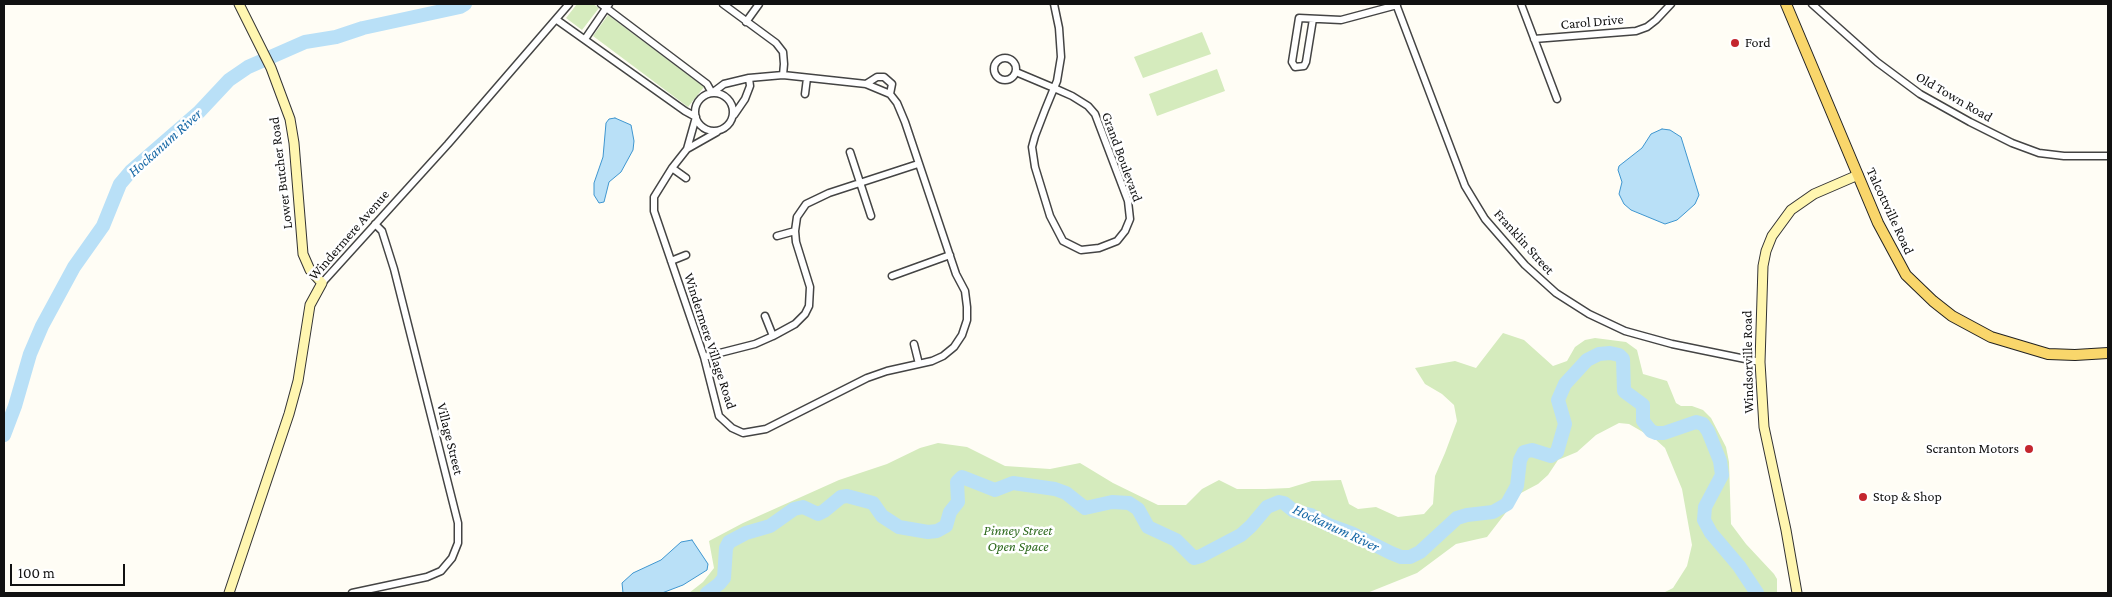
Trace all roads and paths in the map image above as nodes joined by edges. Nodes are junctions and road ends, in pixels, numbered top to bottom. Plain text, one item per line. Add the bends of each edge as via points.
1 (239, 4) edge
2 (569, 4) edge
3 (723, 4) edge
4 (759, 4) edge
5 (1054, 4) edge
6 (1396, 4) edge
7 (1521, 4) edge
8 (1786, 4) edge
9 (1812, 4) edge
10 (605, 5) edge
11 (1668, 5) edge
12 (1313, 19) junction
13 (556, 20) junction
14 (746, 22) junction
15 (585, 39) junction
16 (1534, 39) junction
17 (1016, 72) dead end
18 (783, 75) junction
19 (749, 78) junction
20 (807, 78) junction
21 (866, 84) junction
22 (1054, 88) junction
23 (712, 93) junction
24 (805, 94) dead end
25 (890, 94) junction
26 (1557, 99) dead end
27 (733, 116) junction
28 (696, 117) junction
29 (718, 131) junction
30 (687, 149) junction
31 (850, 152) dead end
32 (2108, 156) edge
33 (918, 164) junction
34 (672, 168) junction
35 (1858, 175) junction
36 (686, 178) dead end
37 (860, 183) junction
38 (871, 216) dead end
39 (375, 224) junction
40 (794, 230) junction
41 (777, 236) dead end
42 (950, 255) junction
43 (686, 256) dead end
44 (671, 261) junction
45 (892, 276) dead end
46 (322, 283) junction
47 (765, 316) dead end
48 (773, 336) junction
49 (914, 344) dead end
50 (2108, 353) edge
51 (704, 357) junction
52 (1760, 362) junction
53 (919, 364) junction
54 (229, 593) edge
55 (352, 593) edge
56 (1796, 593) edge

1 - 46 street, Lower Butcher Road via 271,68 290,119 303,254 310,270
2 - 13 street, Windermere Avenue
3 - 14 street
4 - 14 street
5 - 22 street, Grand Boulevard via 1061,57
6 - 12 street via 1340,20
6 - 52 street, Franklin Street via 1465,186 1485,219 1525,266 1556,293 1625,331
7 - 16 street
8 - 35 main road, Talcottville Road
9 - 32 street, Old Town Road via 1877,62 1920,94 2012,144 2039,153
10 - 15 street
10 - 23 street via 707,84
11 - 16 street, Carol Drive via 1656,20 1636,31
12 - 12 street via 1304,17 1297,22 1292,62 1295,67 1304,66 1306,62
13 - 15 street
13 - 39 street, Windermere Avenue
14 - 18 street via 776,43 783,52
15 - 28 street
16 - 26 street
17 - 22 street
18 - 19 street, Windermere Village Road
18 - 20 street, Windermere Village Road
19 - 23 street, Windermere Village Road via 724,84
19 - 27 street, Windermere Village Road via 745,99
20 - 21 street, Windermere Village Road
20 - 24 street
21 - 25 street, Windermere Village Road
21 - 25 street, Windermere Village Road via 877,76 884,77 892,84
22 - 22 street, Grand Boulevard via 1088,106 1095,114 1128,201 1130,219 1117,242 1081,250 1063,240 1050,216 1032,158 1034,141
23 - 27 street via 728,99
23 - 28 street, Windermere Village Road via 697,104
25 - 33 street, Windermere Village Road via 905,122
27 - 29 street, Windermere Village Road via 728,126
28 - 29 street via 701,126 712,132
28 - 30 street, Windermere Village Road
29 - 30 street, Windermere Village Road
30 - 34 street, Windermere Village Road
31 - 37 street
33 - 37 street
33 - 42 street, Windermere Village Road
34 - 36 street
34 - 44 street, Windermere Village Road via 654,197 654,211
35 - 50 main road, Talcottville Road via 1888,244 1906,275 1952,316 1991,337 2048,354
35 - 52 street, Windsorville Road via 1802,202 1772,236 1763,266
37 - 38 street
37 - 40 street via 806,204 797,217
39 - 46 street, Windermere Avenue
39 - 55 street, Village Street via 382,231 396,278 458,524 458,543 452,558 427,578
40 - 41 street
40 - 48 street via 810,288 810,306 795,324
42 - 45 street
42 - 53 street, Windermere Village Road via 965,291 967,307 962,335 943,356
43 - 44 street
44 - 51 street, Windermere Village Road
46 - 54 street, Windermere Avenue via 310,305 298,381 289,414
47 - 48 street
48 - 51 street
49 - 53 street
51 - 53 street, Windermere Village Road via 719,416 743,433 766,429 867,378
52 - 56 street, Windsorville Road via 1764,427

